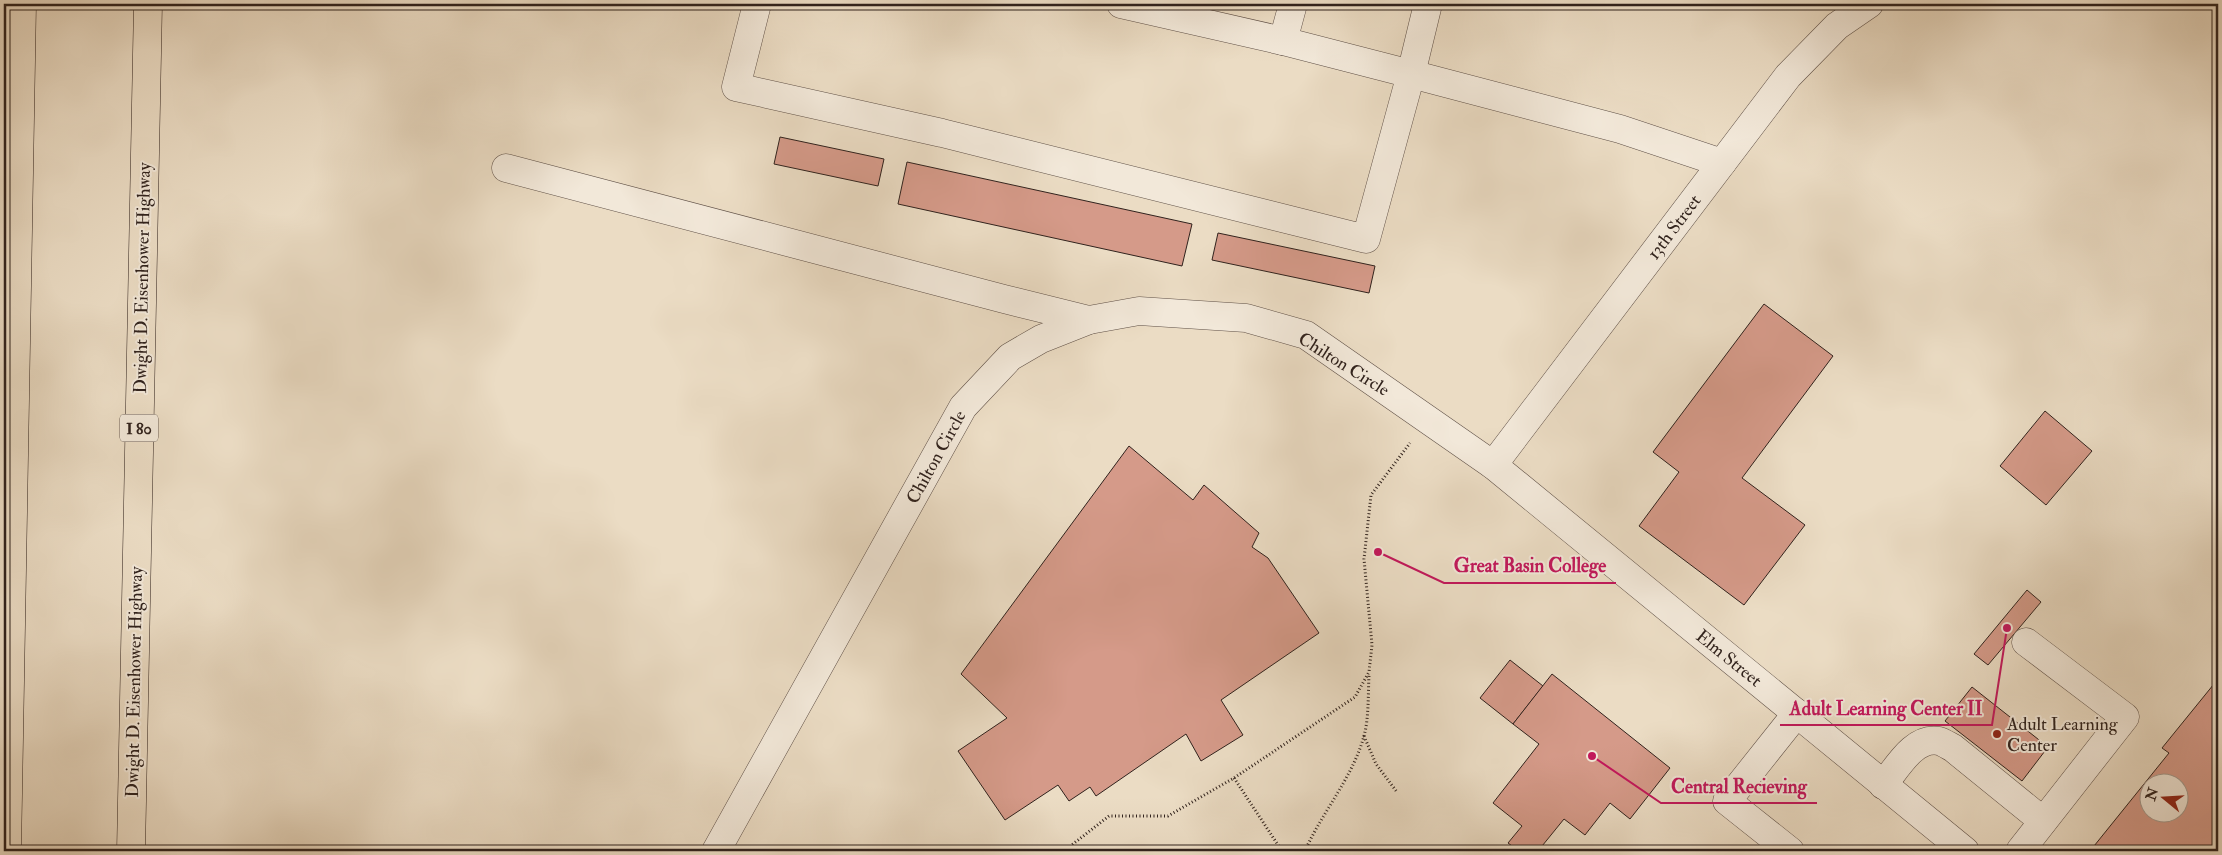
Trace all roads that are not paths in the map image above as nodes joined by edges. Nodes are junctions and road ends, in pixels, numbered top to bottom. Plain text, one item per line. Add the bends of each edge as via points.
1 (22, 4) edge
2 (148, 4) edge
3 (757, 4) edge
4 (1121, 4) edge
5 (1293, 4) edge
6 (1428, 4) edge
7 (1869, 4) edge
8 (1283, 41) junction
9 (1411, 74) junction
10 (1722, 164) junction
11 (506, 168) dead end
12 (1089, 320) junction
13 (1493, 465) junction
14 (2026, 642) dead end
15 (1797, 714) junction
16 (1883, 785) junction
17 (2043, 821) junction
18 (7, 851) edge
19 (131, 851) edge
20 (716, 851) edge
21 (1790, 851) edge
22 (1965, 851) edge
23 (2020, 851) edge

1 - 18 highway
2 - 19 highway, Dwight D. Eisenhower Highway / I 80
3 - 9 street via 736,87 942,133 1366,239
4 - 8 street
5 - 8 street
6 - 9 street
7 - 10 street, 13th Street via 1837,26 1788,76
8 - 9 street
9 - 10 street via 1620,129
10 - 13 street, 13th Street
11 - 12 street
12 - 13 street, Chilton Circle via 1139,311 1246,318 1306,335
12 - 20 street, Chilton Circle via 1041,339 1010,357 963,407
13 - 15 street, Elm Street
14 - 17 street via 2125,717
15 - 16 street, Elm Street
15 - 21 street via 1727,801
16 - 17 street via 1913,749 1925,741 1939,741 1953,748
16 - 22 street, Elm Street
17 - 23 street

